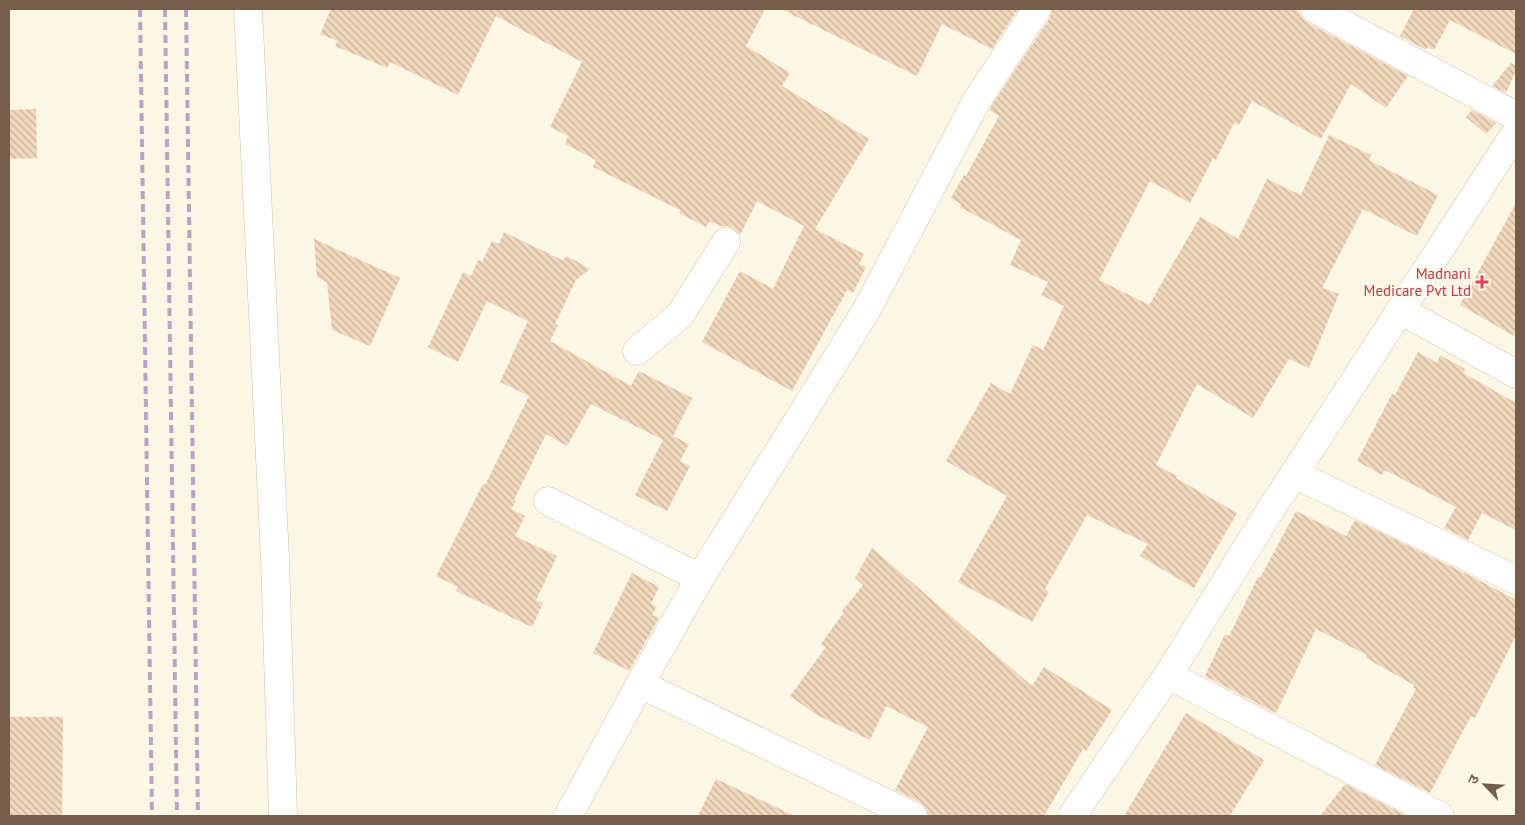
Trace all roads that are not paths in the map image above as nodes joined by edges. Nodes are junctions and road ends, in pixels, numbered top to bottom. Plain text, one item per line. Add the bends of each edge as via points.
1 (248, 9) edge
2 (1037, 9) edge
3 (1315, 9) edge
4 (1516, 116) edge
5 (1516, 132) edge
6 (726, 242) dead end
7 (1400, 310) junction
8 (636, 352) dead end
9 (1516, 374) edge
10 (1294, 474) junction
11 (548, 501) dead end
12 (700, 578) junction
13 (1516, 580) edge
14 (1168, 674) junction
15 (640, 684) junction
16 (283, 816) edge
17 (568, 816) edge
18 (913, 816) edge
19 (1072, 816) edge
20 (1440, 816) edge

1 - 16 street via 275,559
2 - 12 street via 977,100 866,311
3 - 4 street
5 - 7 street
6 - 8 street via 680,315
7 - 9 street
7 - 10 street
10 - 13 street
10 - 14 street
11 - 12 street
12 - 15 street
14 - 19 street
14 - 20 street
15 - 17 street
15 - 18 street

